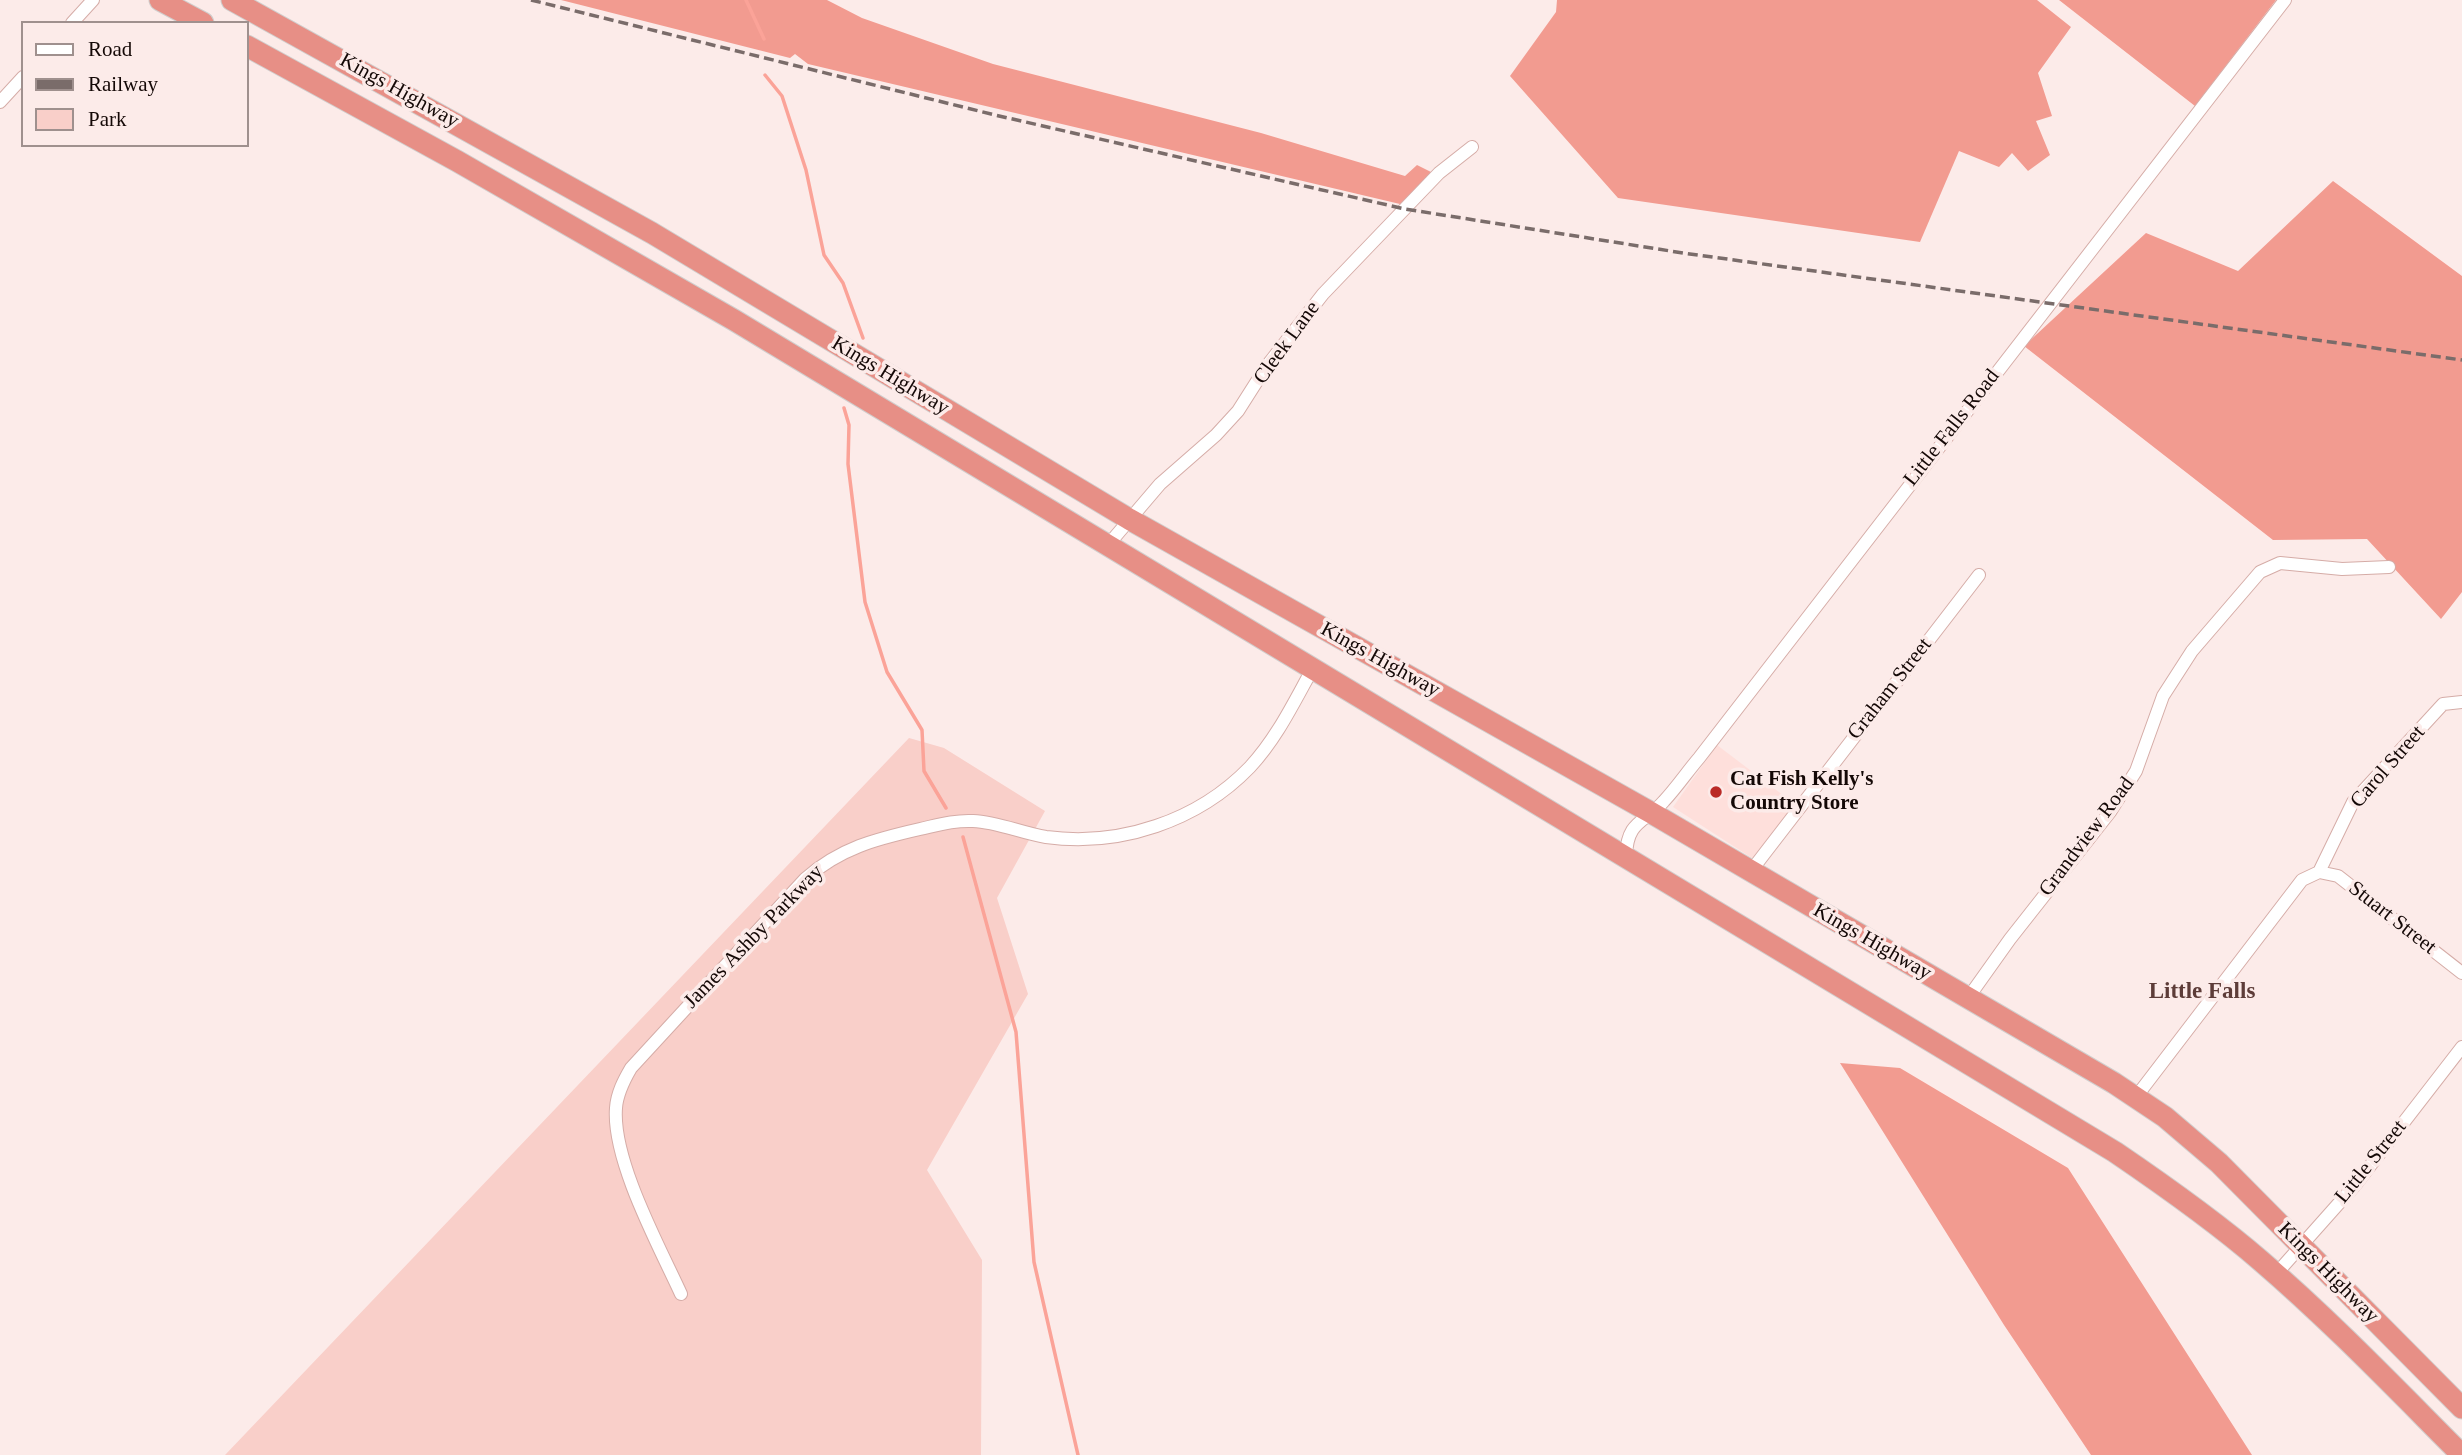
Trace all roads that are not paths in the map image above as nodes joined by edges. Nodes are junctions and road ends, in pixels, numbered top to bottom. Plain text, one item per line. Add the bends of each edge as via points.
1 (93, 0) edge
2 (160, 0) edge
3 (232, 0) edge
4 (2285, 0) edge
5 (74, 21) edge
6 (199, 21) edge
7 (248, 47) edge
8 (21, 79) edge
9 (0, 102) edge
10 (475, 132) junction
11 (1472, 147) dead end
12 (457, 161) junction
13 (1129, 519) junction
14 (1108, 545) junction
15 (2389, 566) dead end
16 (1979, 575) dead end
17 (1313, 668) junction
18 (2462, 702) edge
19 (1650, 813) junction
20 (1626, 856) junction
21 (1751, 871) junction
22 (2319, 872) junction
23 (2462, 973) edge
24 (1968, 998) junction
25 (2462, 1047) edge
26 (2136, 1097) junction
27 (2301, 1246) junction
28 (2276, 1274) junction
29 (681, 1294) dead end
30 (2462, 1408) edge
31 (2462, 1455) edge

1 - 5 street
2 - 6 highway
3 - 10 highway, Kings Highway
4 - 19 street, Little Falls Road via 1699,758
7 - 12 highway, Kings Highway
8 - 9 street
10 - 12 highway
10 - 13 highway, Kings Highway
11 - 13 street, Cleek Lane via 1440,173 1323,294 1237,411
12 - 14 highway, Kings Highway via 734,320
13 - 14 street, Cleek Lane
13 - 19 highway, Kings Highway
14 - 17 highway, Kings Highway
15 - 24 street, Grandview Road via 2342,569 2280,563 2260,572 2215,622 2163,696 2136,771 2110,812
16 - 21 street, Graham Street
17 - 20 highway, Kings Highway
17 - 29 street, James Ashby Parkway via 1277,732 1250,767 1212,799 1168,822 1089,839 1043,836 984,822 955,822 866,841 833,857 805,879 631,1068 619,1093 616,1121 629,1176
18 - 22 street, Carol Street via 2443,704 2353,802
19 - 20 street, Little Falls Road via 1629,834
19 - 21 highway, Kings Highway
20 - 28 highway, Kings Highway via 2115,1152 2209,1218
21 - 24 highway, Kings Highway
22 - 23 street, Stuart Street via 2338,876
22 - 26 street, Carol Street via 2302,880
24 - 26 highway, Kings Highway
25 - 27 street, Little Street via 2356,1184
26 - 27 highway, Kings Highway via 2219,1163
27 - 28 street, Little Street
27 - 30 highway, Kings Highway
28 - 31 highway, Kings Highway

